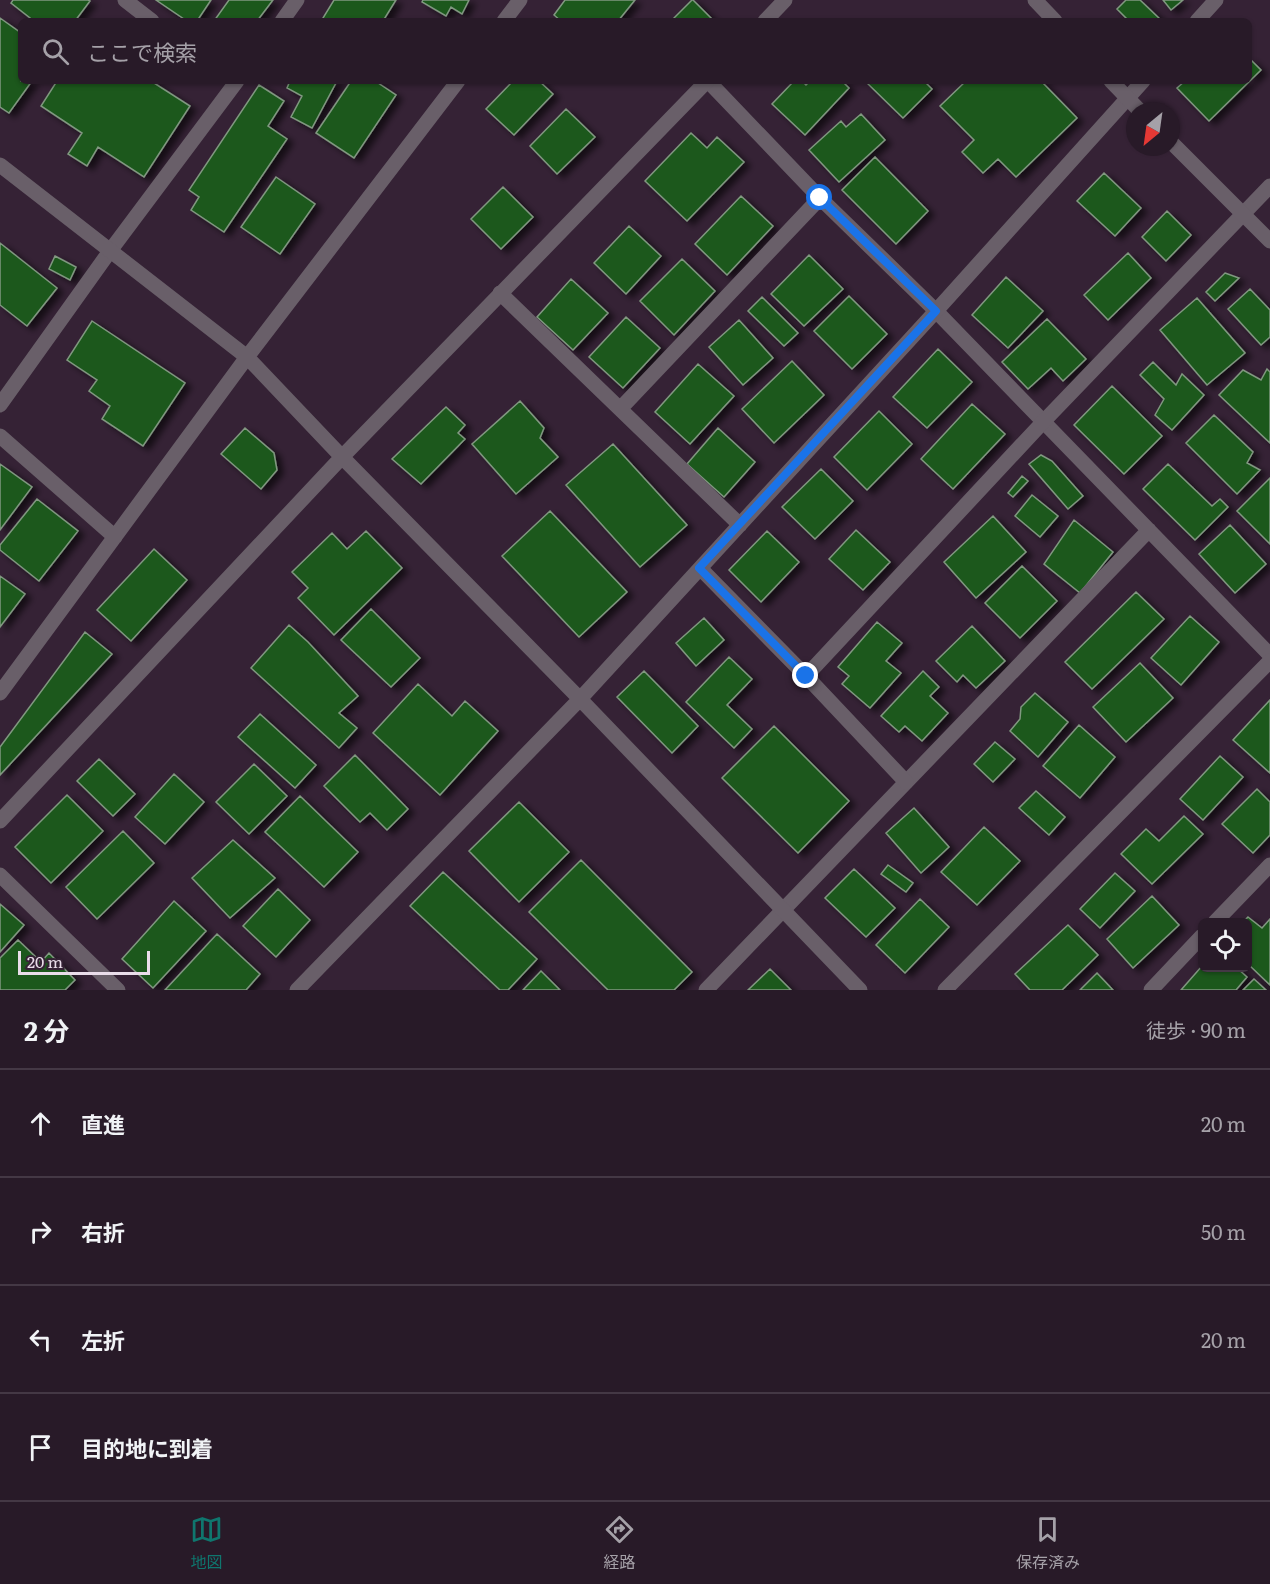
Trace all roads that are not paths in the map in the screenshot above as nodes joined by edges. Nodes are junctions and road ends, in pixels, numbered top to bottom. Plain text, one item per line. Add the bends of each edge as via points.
1 (125, 0) edge
2 (297, 0) edge
3 (520, 0) edge
4 (785, 0) edge
5 (1035, 0) edge
6 (1216, 0) edge
7 (148, 18) edge
8 (284, 18) edge
9 (506, 18) edge
10 (768, 18) edge
11 (1052, 18) edge
12 (1200, 18) edge
13 (232, 84) edge
14 (456, 84) edge
15 (704, 84) edge
16 (710, 84) edge
17 (1114, 84) edge
18 (1140, 84) edge
19 (1127, 98) junction
20 (1131, 102) edge
21 (1180, 151) edge
22 (0, 165) edge
23 (1270, 186) edge
24 (820, 198) junction
25 (1244, 214) junction
26 (1270, 241) edge
27 (110, 250) junction
28 (500, 293) junction
29 (936, 311) junction
30 (247, 357) junction
31 (0, 405) edge
32 (620, 410) junction
33 (1044, 421) junction
34 (0, 436) edge
35 (342, 457) junction
36 (740, 525) junction
37 (1149, 530) junction
38 (115, 537) junction
39 (699, 568) junction
40 (1270, 655) edge
41 (1270, 661) edge
42 (806, 676) junction
43 (0, 693) edge
44 (580, 699) junction
45 (906, 782) junction
46 (0, 821) edge
47 (1270, 865) edge
48 (0, 874) edge
49 (782, 910) junction
50 (1219, 918) edge
51 (1198, 941) edge
52 (118, 990) edge
53 (297, 990) edge
54 (706, 990) edge
55 (860, 990) edge
56 (945, 990) edge
57 (1151, 990) edge

1 - 7 street
2 - 8 street
3 - 9 street
4 - 10 street
5 - 11 street
6 - 12 street
13 - 27 street
14 - 30 street
15 - 28 street
16 - 24 street
17 - 19 street
18 - 19 street
19 - 20 street
19 - 29 street
21 - 25 street
22 - 27 street
23 - 25 street
24 - 29 street
24 - 32 street
25 - 26 street
25 - 33 street
27 - 30 street
27 - 31 street
28 - 32 street
28 - 35 street
29 - 33 street
29 - 36 street
30 - 35 street
30 - 38 street
32 - 36 street
33 - 37 street
33 - 42 street
34 - 38 street
35 - 44 street
35 - 46 street
36 - 39 street
37 - 40 street
37 - 45 street
38 - 43 street
39 - 42 street
39 - 44 street
41 - 56 street
42 - 45 street
44 - 49 street
44 - 53 street
45 - 49 street
47 - 50 street
48 - 52 street
49 - 54 street
49 - 55 street
51 - 57 street

